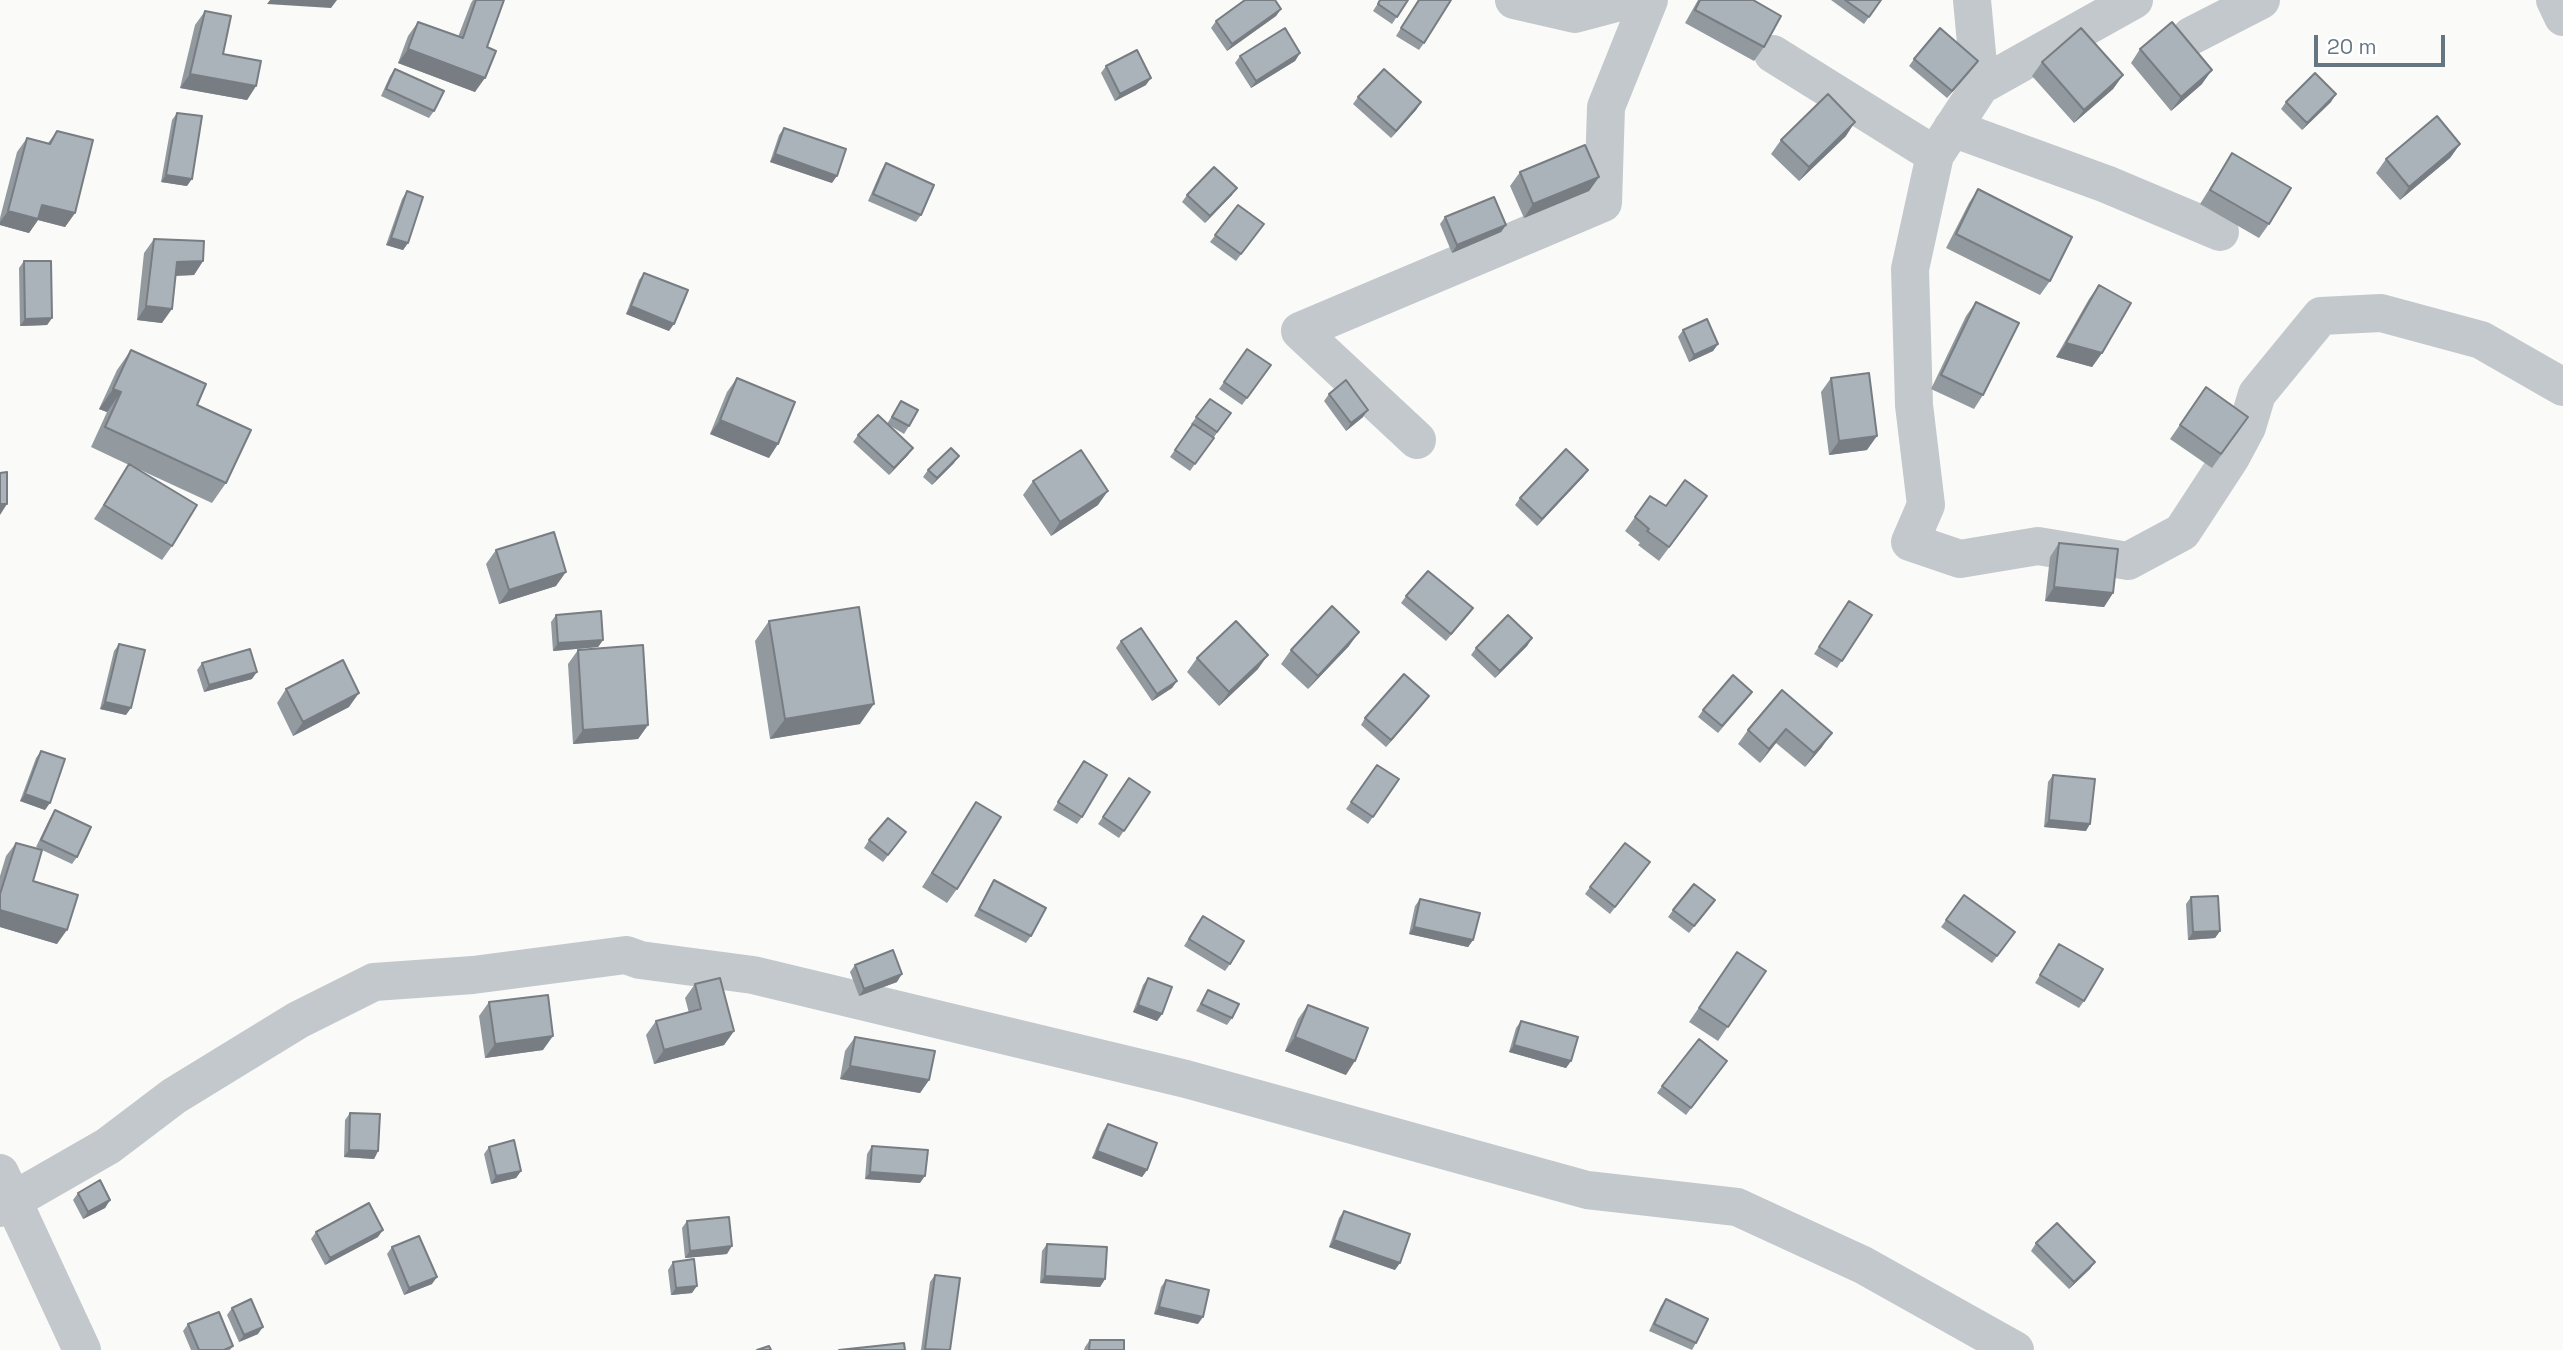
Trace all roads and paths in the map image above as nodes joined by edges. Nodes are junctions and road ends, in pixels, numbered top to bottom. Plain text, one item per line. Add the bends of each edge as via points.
1 (1514, 0) edge
2 (1628, 0) edge
3 (1649, 0) edge
4 (1972, 0) edge
5 (2134, 0) edge
6 (2261, 0) edge
7 (2555, 0) edge
8 (2563, 17) edge
9 (2191, 36) dead end
10 (1773, 54) edge
11 (1980, 86) junction
12 (1943, 142) junction
13 (2220, 232) dead end
14 (2563, 387) edge
15 (1417, 440) dead end
16 (4, 1194) edge
17 (82, 1350) edge
18 (2015, 1350) edge

1 - 2 street via 1575,14
3 - 15 street via 1606,107 1603,203 1300,331
4 - 11 street
5 - 11 street
6 - 9 street
7 - 8 street
10 - 12 street
11 - 12 street
12 - 13 street via 2106,184
12 - 14 street via 1910,269 1914,405 1926,505 1910,542 1960,559 2038,546 2128,561 2182,532 2231,457 2257,394 2321,316 2381,313 2482,340
16 - 17 street
16 - 18 street via 108,1146 174,1096 299,1020 374,982 626,955 753,975 1186,1079 1587,1190 1737,1207 1863,1265

